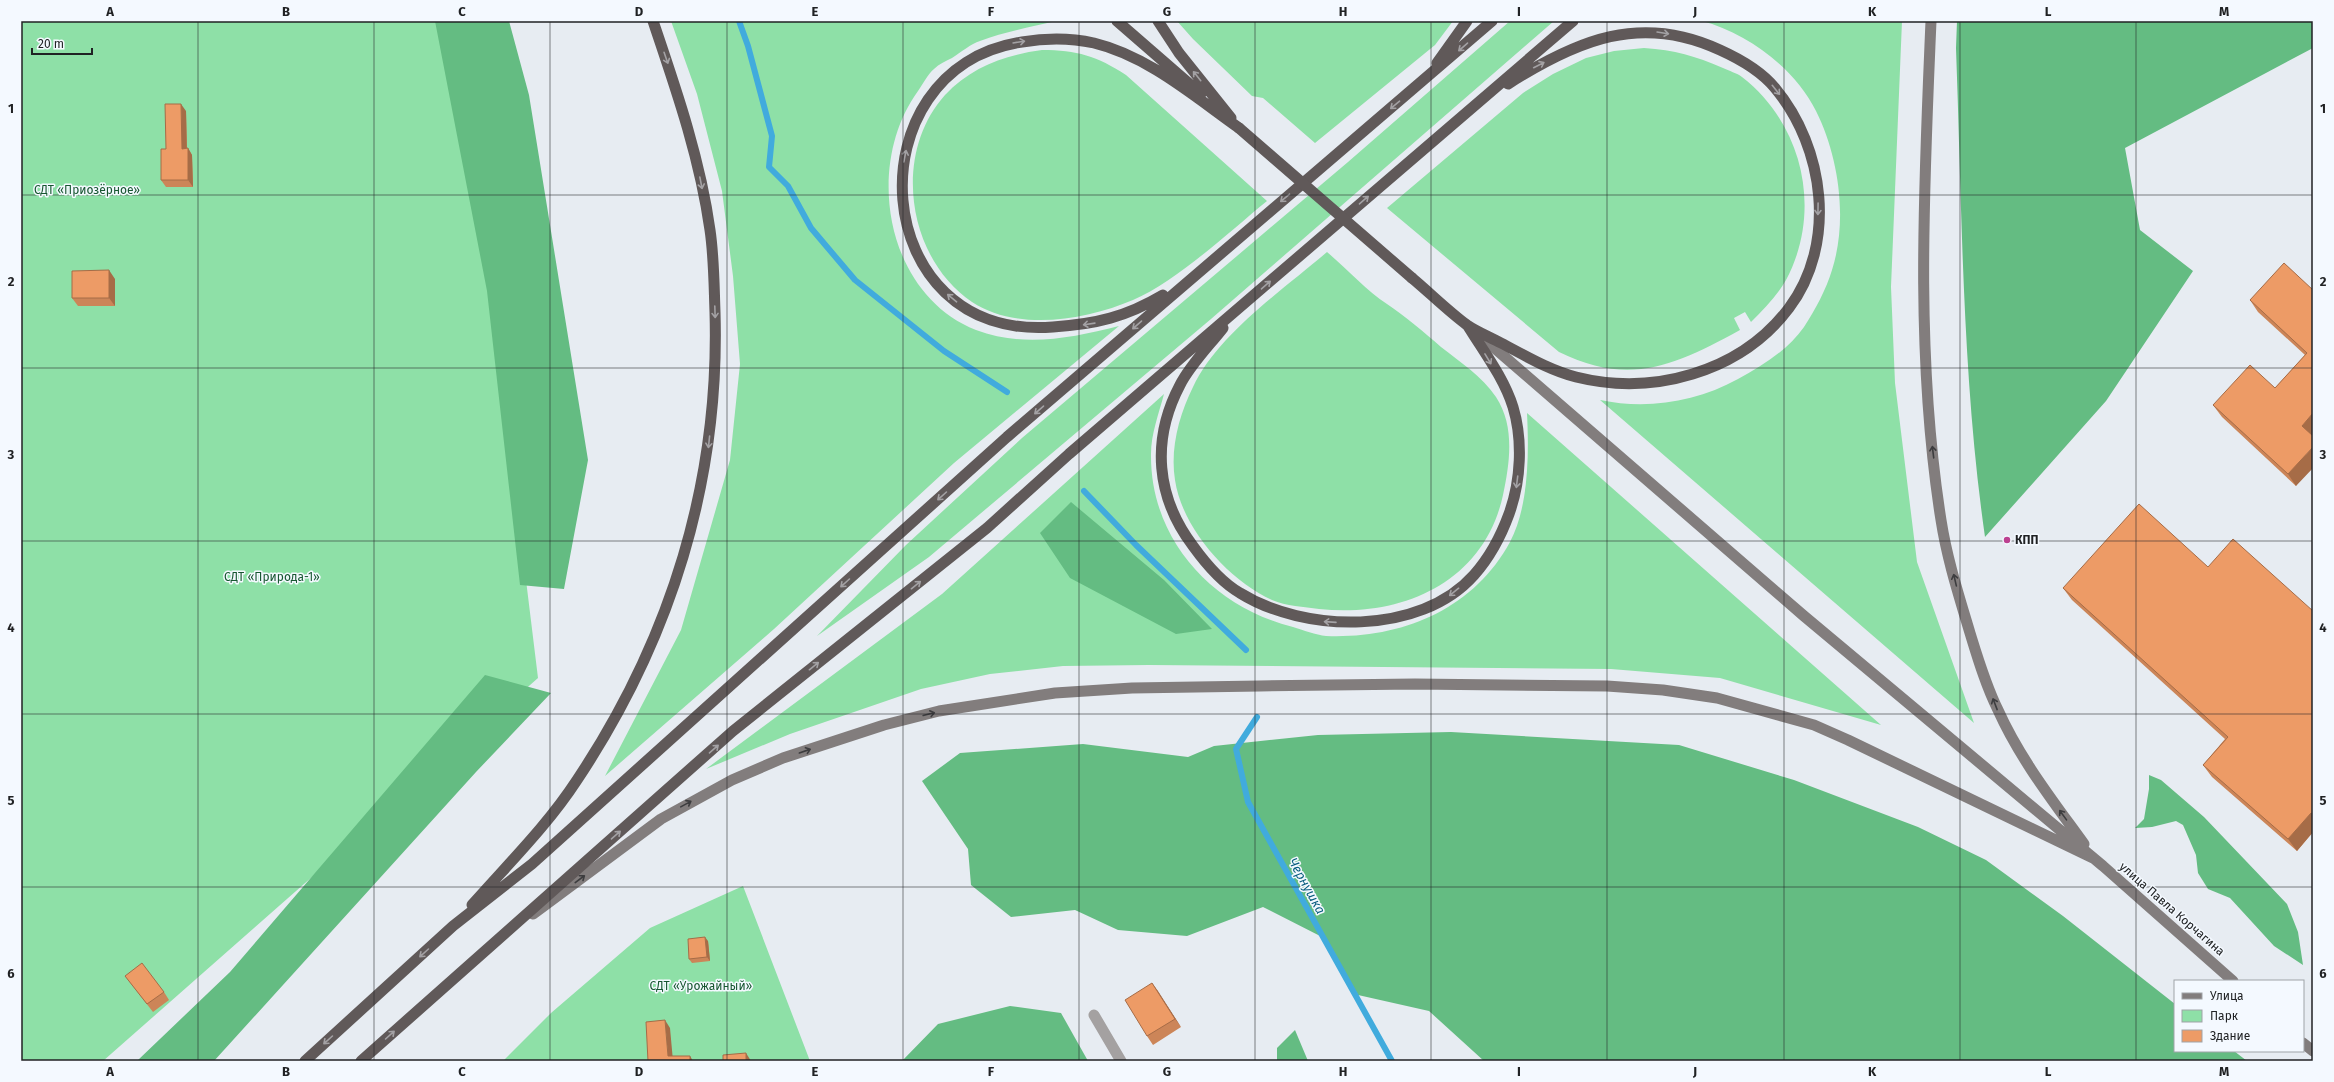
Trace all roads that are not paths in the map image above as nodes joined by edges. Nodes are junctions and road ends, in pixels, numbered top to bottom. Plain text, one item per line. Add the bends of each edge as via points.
1 (653, 21) edge
2 (1117, 21) edge
3 (1158, 21) edge
4 (1467, 21) edge
5 (1492, 21) edge
6 (1573, 21) edge
7 (1930, 21) edge
8 (1425, 80) junction
9 (1470, 108) junction
10 (1239, 128) junction
11 (1188, 281) junction
12 (1236, 310) junction
13 (1468, 326) junction
14 (2093, 858) junction
15 (453, 926) junction
16 (482, 953) junction
17 (2232, 980) edge
18 (1094, 1014) dead end
19 (2304, 1044) edge
20 (2313, 1051) edge
21 (305, 1061) edge
22 (361, 1061) edge
23 (1121, 1061) edge

1 -> 15 highway via 679,96 698,167 710,230 716,344 706,463 694,518 677,582 660,625 637,678 604,738 546,824
2 - 10 highway
10 -> 3 highway via 1178,53
4 - 8 highway
5 -> 8 highway
6 - 9 highway
14 -> 7 main road via 2024,761 1997,709 1957,592 1941,521 1932,444 1925,336 1924,225
8 -> 11 highway
12 -> 9 highway
9 -> 13 highway via 1534,67 1587,43 1627,33 1655,32 1684,36 1742,60 1774,86 1796,117 1811,151 1819,191 1818,228 1813,255 1803,284 1789,308 1773,326 1750,345 1701,372 1673,380 1633,384 1575,377 1550,368
11 -> 10 highway via 1138,310 1098,322 1043,328 1015,326 977,315 958,303 929,276 909,235 903,209 901,182 909,138 928,100 949,74 969,60 1010,44 1060,39 1094,44 1121,53 1151,68
10 - 13 highway, bridge
11 -> 15 highway via 1007,437 532,864
13 -> 12 highway via 1502,381 1513,407 1518,433 1520,459 1514,500 1499,540 1474,576 1449,596 1416,612 1353,623 1313,620 1272,610 1239,593 1207,565 1181,530 1165,495 1160,458 1169,410 1181,383
16 -> 12 highway via 733,731 987,528
13 - 14 main road via 1804,616
16 -> 14 main road via 661,819 732,780 782,758 884,725 939,711 1054,693 1124,689 1400,684 1608,686 1663,690 1717,698 1814,725
14 - 17 main road, улица Павла Корчагина
15 -> 21 highway
22 -> 16 highway
18 - 23 street
19 - 20 main road

